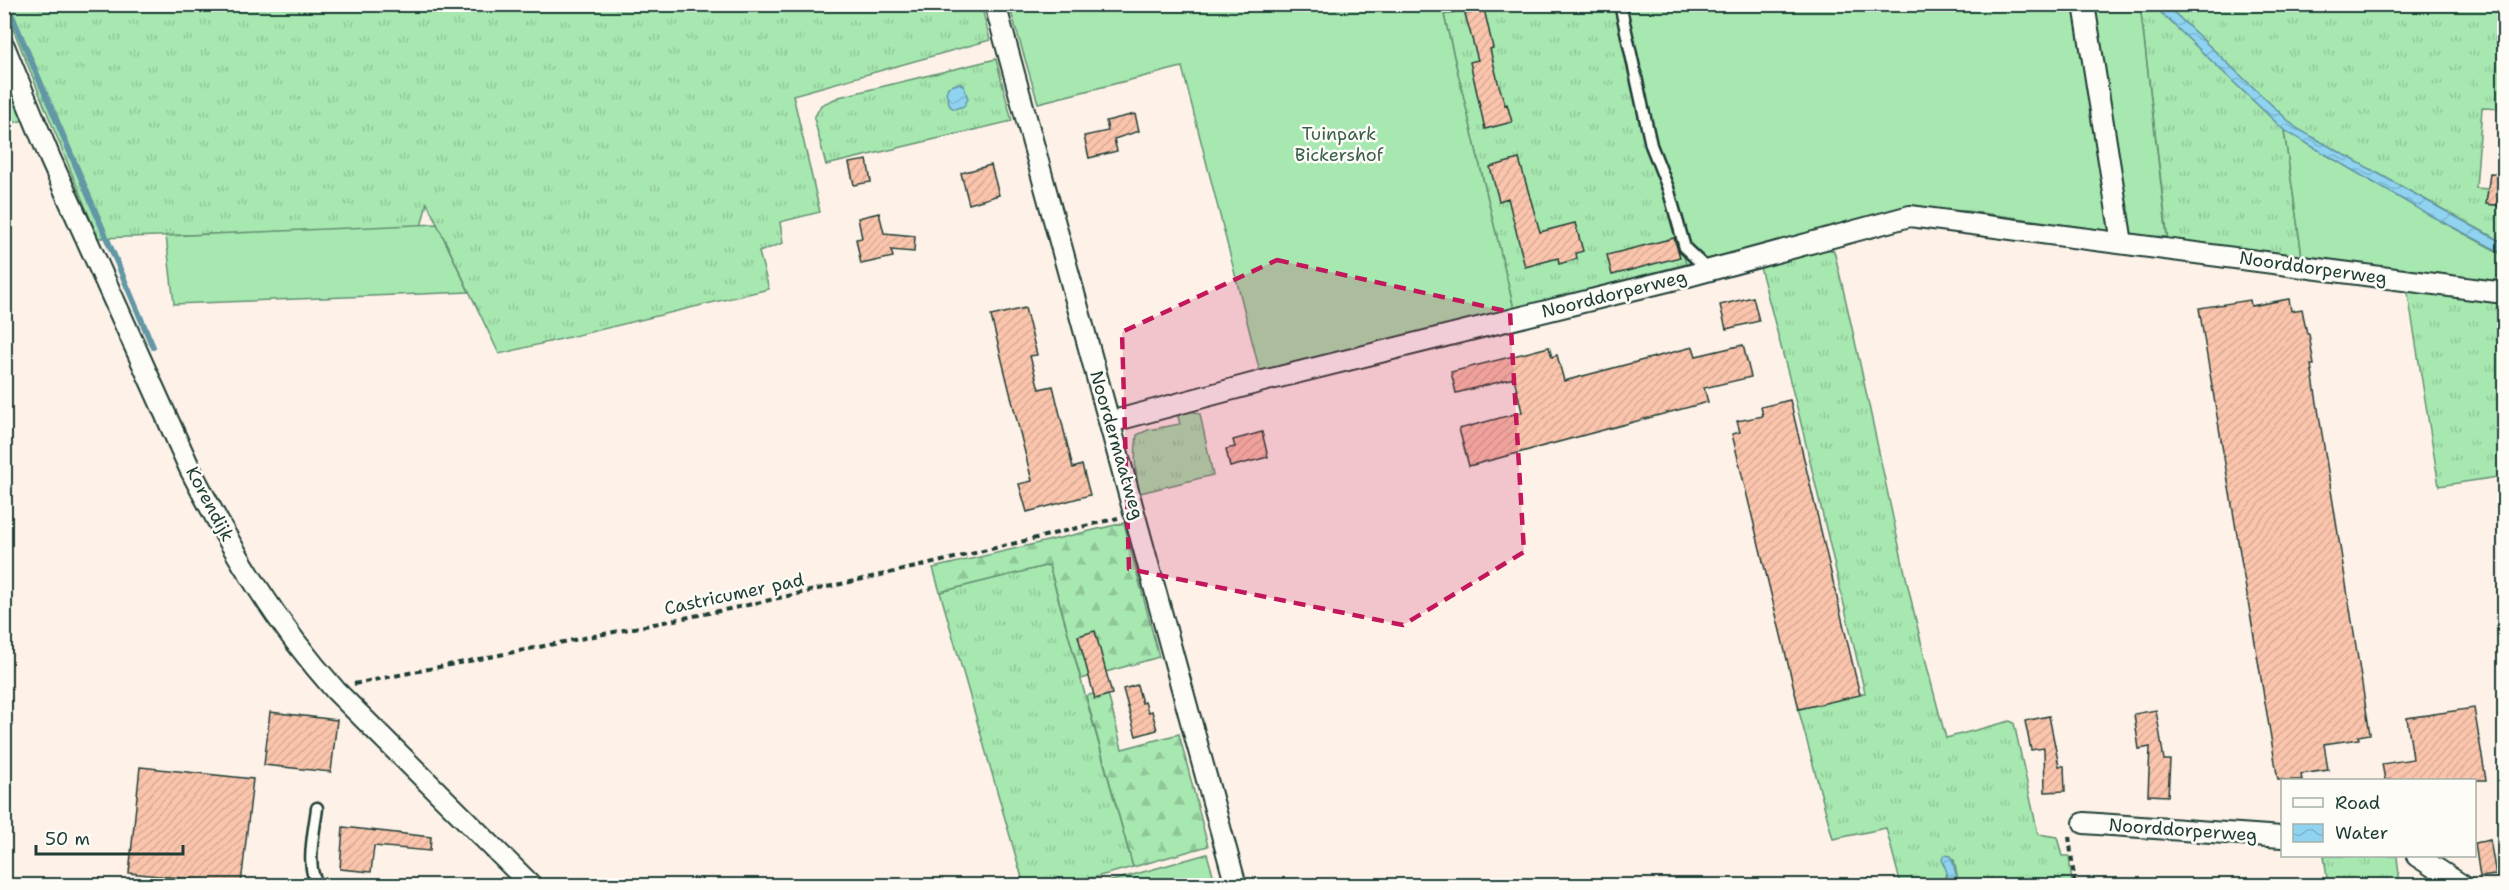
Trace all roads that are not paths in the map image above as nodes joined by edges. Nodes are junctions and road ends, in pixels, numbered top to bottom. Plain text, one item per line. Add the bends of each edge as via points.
1 (995, 4) edge
2 (1620, 4) edge
3 (2084, 4) edge
4 (4, 46) edge
5 (2122, 243) junction
6 (1708, 270) junction
7 (2505, 293) edge
8 (1110, 422) junction
9 (317, 808) dead end
10 (2084, 823) road end
11 (2281, 837) edge
12 (2420, 857) edge
13 (321, 885) edge
14 (532, 885) edge
15 (1236, 885) edge
16 (2463, 885) edge

1 - 8 street, Noordermaatweg
2 - 6 lane via 1651,145 1686,248
3 - 5 street
4 - 14 street, Korendijk via 50,158 208,505 274,616 336,691
5 - 6 street, Noorddorperweg via 1910,216
5 - 7 street, Noorddorperweg
6 - 8 street, Noorddorperweg
8 - 15 street, Noordermaatweg
9 - 13 lane via 311,870 316,883
10 - 11 street, Noorddorperweg
12 - 16 street

